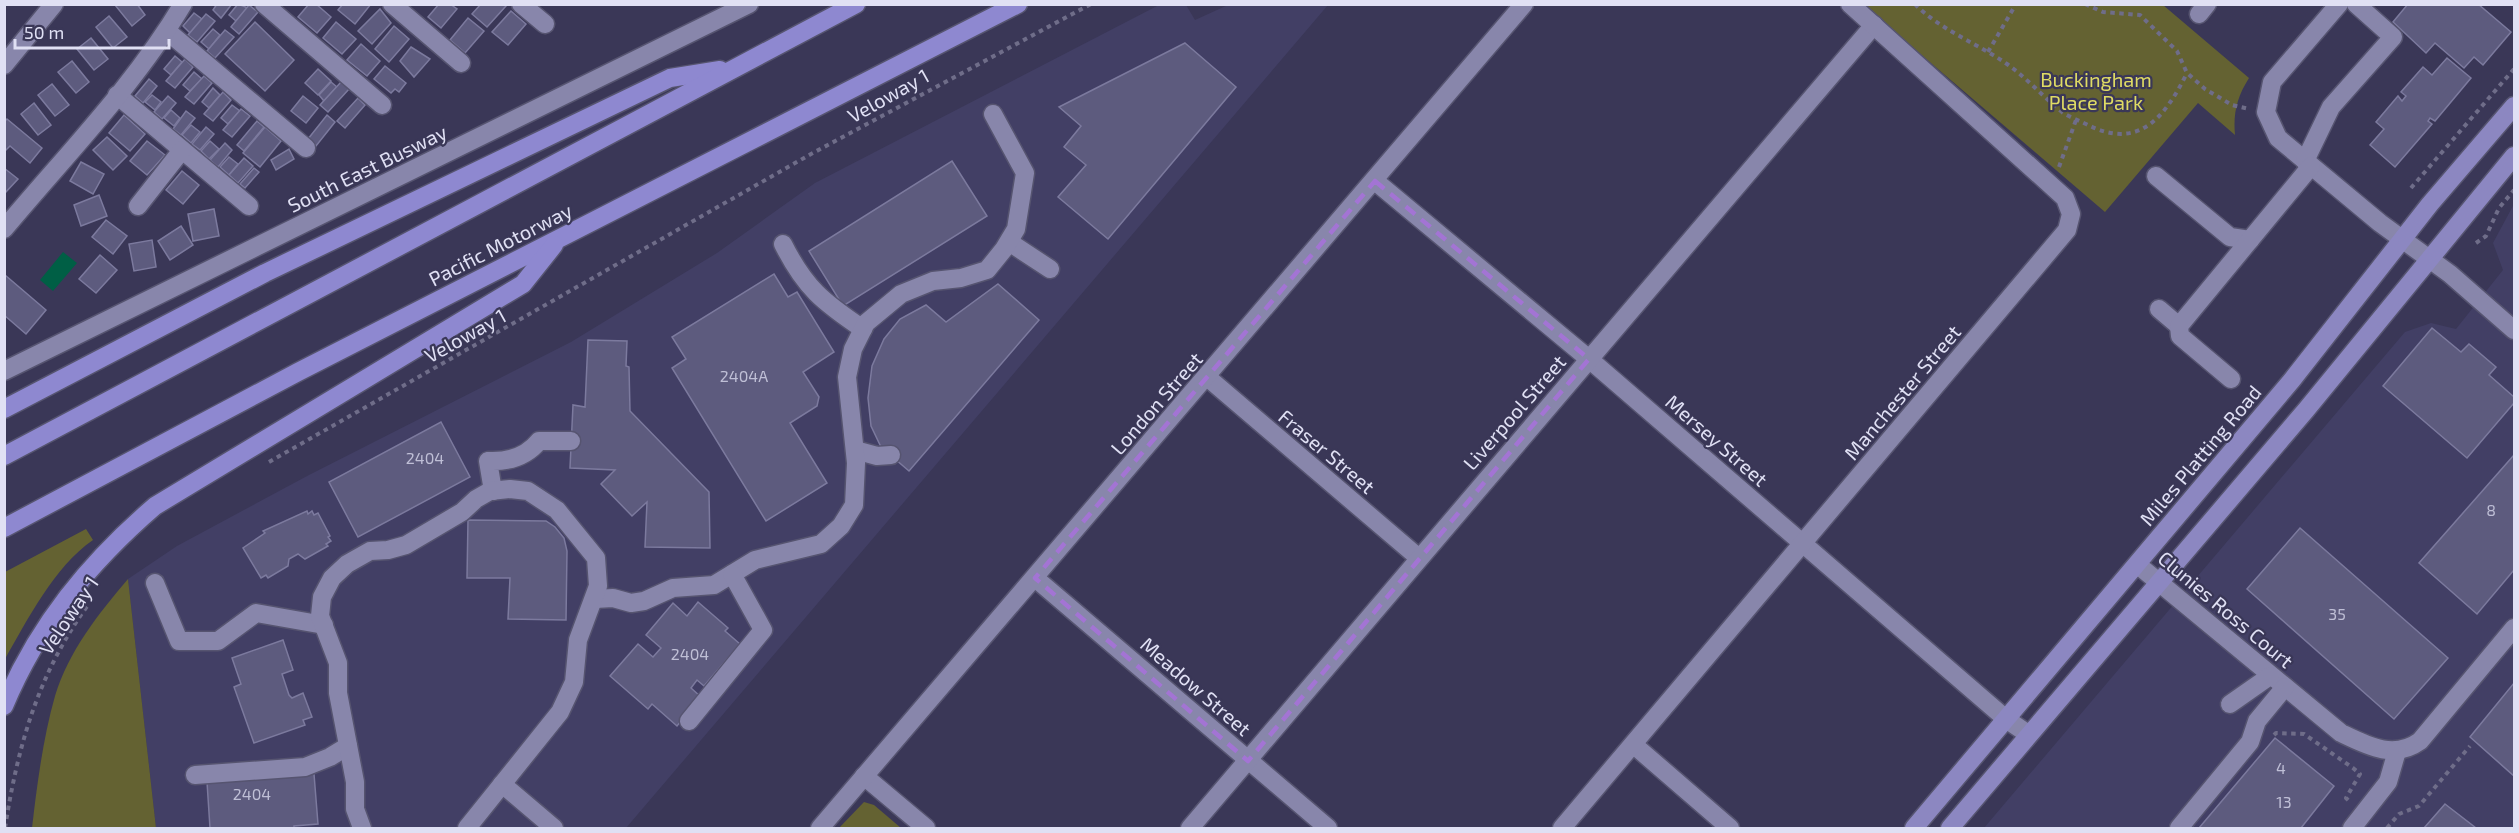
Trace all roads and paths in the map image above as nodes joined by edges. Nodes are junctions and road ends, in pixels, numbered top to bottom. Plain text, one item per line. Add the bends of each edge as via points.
1 (54, 4) edge
2 (183, 4) edge
3 (264, 4) edge
4 (392, 4) edge
5 (521, 4) edge
6 (749, 4) edge
7 (856, 4) edge
8 (1018, 4) edge
9 (1091, 4) edge
10 (1524, 4) edge
11 (1850, 4) edge
12 (1915, 4) edge
13 (2016, 4) edge
14 (2085, 4) edge
15 (2339, 4) edge
16 (2356, 4) edge
17 (545, 24) dead end
18 (1874, 25) junction
19 (167, 31) junction
20 (1988, 52) junction
21 (461, 63) dead end
22 (4, 65) edge
23 (734, 68) junction
24 (2514, 69) edge
25 (2187, 73) junction
26 (117, 95) junction
27 (382, 105) dead end
28 (2514, 106) edge
29 (2266, 112) junction
30 (993, 114) dead end
31 (2076, 120) junction
32 (306, 148) dead end
33 (182, 150) junction
34 (2514, 156) edge
35 (2308, 164) junction
36 (2156, 176) dead end
37 (1375, 181) junction
38 (2051, 186) junction
39 (2411, 188) dead end
40 (2514, 190) edge
41 (138, 206) dead end
42 (249, 206) dead end
43 (4, 229) edge
44 (559, 238) junction
45 (2250, 240) junction
46 (2402, 240) junction
47 (1008, 242) junction
48 (2476, 243) dead end
49 (783, 244) dead end
50 (2430, 261) junction
51 (1050, 269) dead end
52 (2159, 309) dead end
53 (2179, 326) junction
54 (863, 329) junction
55 (2514, 330) edge
56 (1589, 359) junction
57 (4, 372) edge
58 (1207, 377) junction
59 (2231, 379) dead end
60 (4, 409) edge
61 (571, 441) dead end
62 (855, 450) junction
63 (891, 455) dead end
64 (4, 456) edge
65 (266, 464) dead end
66 (493, 491) junction
67 (4, 528) edge
68 (1803, 545) junction
69 (1419, 558) junction
70 (2138, 565) junction
71 (732, 574) junction
72 (1035, 578) junction
73 (2159, 582) junction
74 (155, 584) dead end
75 (595, 598) junction
76 (90, 603) dead end
77 (324, 625) junction
78 (2514, 628) edge
79 (2278, 682) junction
80 (2230, 704) dead end
81 (4, 706) edge
82 (2006, 719) junction
83 (689, 721) dead end
84 (2028, 734) junction
85 (2268, 742) dead end
86 (1634, 745) junction
87 (348, 746) junction
88 (2470, 746) dead end
89 (2397, 751) junction
90 (1248, 760) junction
91 (195, 775) dead end
92 (864, 776) junction
93 (502, 784) junction
94 (2358, 822) edge
95 (5, 828) edge
96 (362, 828) edge
97 (467, 828) edge
98 (554, 828) edge
99 (820, 828) edge
100 (926, 828) edge
101 (1190, 828) edge
102 (1328, 828) edge
103 (1562, 828) edge
104 (1730, 828) edge
105 (1914, 828) edge
106 (1950, 828) edge
107 (2179, 828) edge
108 (2386, 828) edge

1 - 22 street
2 - 19 street
3 - 27 street
4 - 21 street
5 - 17 street
6 - 57 street, South East Busway
7 - 23 highway
8 - 44 highway, Pacific Motorway
9 - 65 path, Veloway 1 via 800,160
10 - 37 street, London Street
11 - 18 street, Manchester Street
12 - 20 path via 1933,20
13 - 20 path
14 - 25 path via 2103,12 2140,15 2177,51
15 - 29 street via 2272,82
16 - 35 street via 2393,37 2331,107
18 - 38 street, Manchester Street
18 - 56 street, Liverpool Street
19 - 26 street
19 - 32 street
20 - 31 path
23 - 60 highway via 670,78 265,273
23 - 64 highway
24 - 39 path
25 - 29 path via 2225,102
25 - 31 path via 2160,115 2133,133 2103,133
26 - 33 street
26 - 43 street
28 - 46 main road, Miles Platting Road
29 - 35 street via 2278,138
30 - 47 street via 1024,173 1016,229
31 - 38 path
33 - 41 street
33 - 42 street
34 - 50 main road
35 - 45 street
35 - 46 street
36 - 45 street via 2230,237
37 - 56 street, Mersey Street
37 - 58 street, London Street
38 - 68 street, Manchester Street via 2064,198 2071,214 2067,230
40 - 48 path via 2499,208 2486,236
44 - 67 highway, Pacific Motorway
44 - 81 highway via 523,284 155,506 106,550 54,612
45 - 53 street
46 - 50 street
46 - 70 main road, Miles Platting Road
47 - 51 street
47 - 54 street via 987,270 961,279 933,281 901,294
49 - 54 street via 810,289
50 - 55 street
50 - 73 main road
52 - 53 street
53 - 59 street via 2180,336
54 - 62 street via 853,349 847,377
56 - 68 street, Mersey Street
56 - 69 street, Liverpool Street
58 - 69 street, Fraser Street
58 - 72 street, London Street
61 - 66 street via 539,441 517,458 488,461
62 - 63 street
62 - 71 street via 854,505 841,526 821,544 755,560
66 - 75 street via 528,491 557,510 596,558
66 - 77 street via 406,545 370,551 347,564 332,578 322,597
68 - 82 street, Mersey Street
68 - 86 street, Manchester Street
69 - 90 street, Liverpool Street
70 - 73 street, Clunies Ross Court
70 - 82 main road, Miles Platting Road
71 - 75 street via 714,585 673,588 644,601
71 - 83 street via 763,630
72 - 90 street, Meadow Street
72 - 92 street, London Street
73 - 79 street, Clunies Ross Court
73 - 84 main road
74 - 77 street via 179,641 218,640 256,613
75 - 93 street via 579,640 574,682 560,712
76 - 95 path, Veloway 1 via 62,645 35,702 20,746
77 - 87 street via 338,663 338,693
78 - 89 street via 2420,741
79 - 80 street
79 - 89 street, Clunies Ross Court via 2341,733 2368,746
79 - 107 street, Clunies Ross Court via 2250,742
82 - 84 street, Mersey Street
82 - 105 main road, Miles Platting Road
84 - 106 main road
85 - 94 path via 2276,733 2304,734 2360,774 2346,798
86 - 103 street, Manchester Street
86 - 104 street
87 - 91 street via 305,767
87 - 96 street via 355,808
88 - 108 path via 2419,806 2399,814
89 - 94 street via 2388,782
90 - 101 street, Liverpool Street
90 - 102 street, Meadow Street
92 - 99 street, London Street
92 - 100 street
93 - 97 street
93 - 98 street

